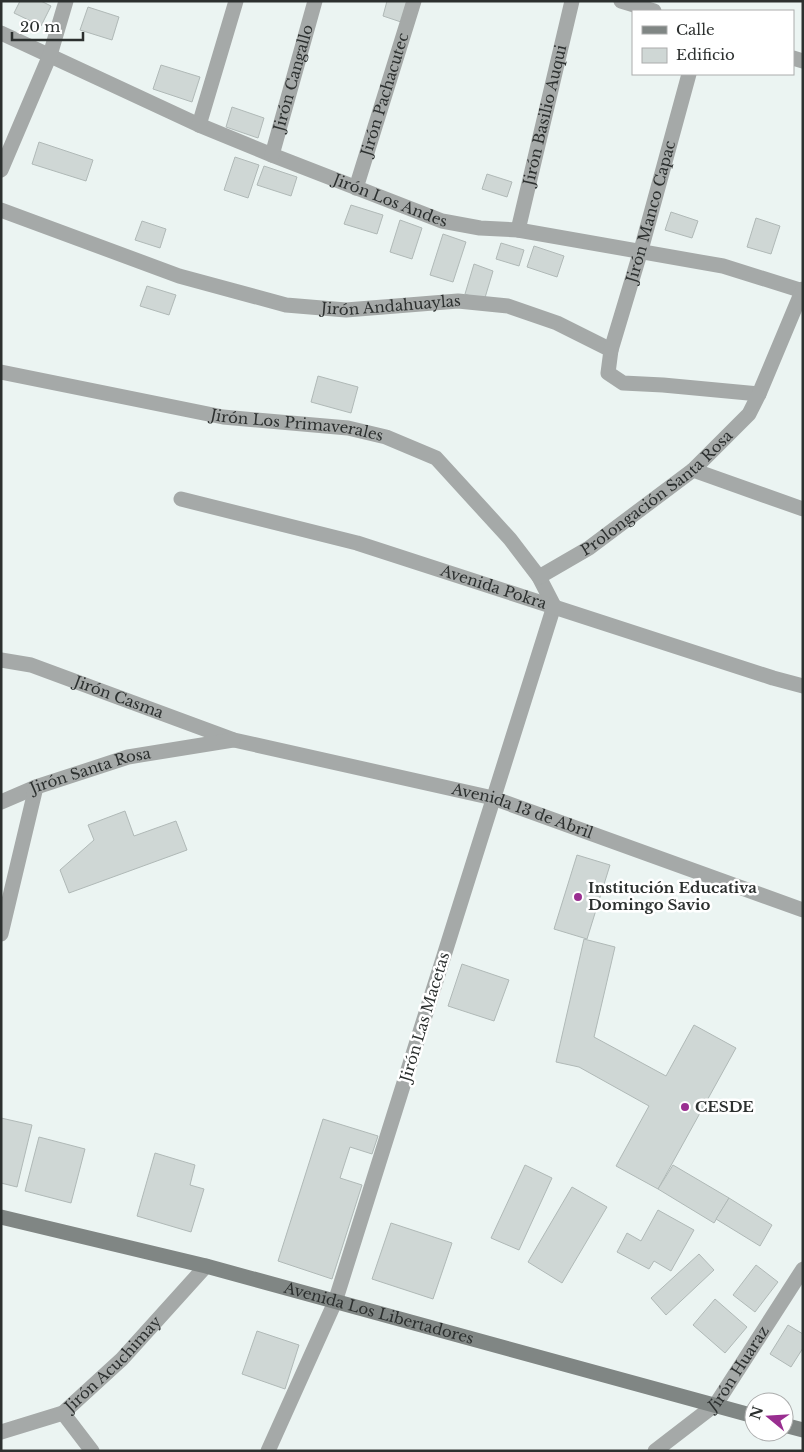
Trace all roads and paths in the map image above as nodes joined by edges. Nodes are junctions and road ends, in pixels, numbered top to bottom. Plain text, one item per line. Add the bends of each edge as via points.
1 (66, 1) edge
2 (236, 1) edge
3 (315, 1) edge
4 (414, 1) edge
5 (572, 1) edge
6 (621, 1) edge
7 (651, 10) edge
8 (1, 33) edge
9 (50, 55) junction
10 (689, 75) edge
11 (199, 125) junction
12 (272, 155) junction
13 (1, 170) edge
14 (356, 188) junction
15 (1, 210) edge
16 (518, 230) junction
17 (641, 250) junction
18 (803, 290) edge
19 (611, 350) junction
20 (1, 372) edge
21 (759, 394) junction
22 (693, 470) junction
23 (180, 499) dead end
24 (803, 509) edge
25 (540, 577) junction
26 (554, 606) junction
27 (1, 660) edge
28 (803, 686) edge
29 (234, 740) junction
30 (36, 787) junction
31 (493, 798) junction
32 (1, 802) edge
33 (803, 910) edge
34 (1, 934) edge
35 (1, 1217) edge
36 (206, 1266) junction
37 (803, 1269) edge
38 (335, 1302) junction
39 (716, 1404) junction
40 (63, 1413) junction
41 (744, 1413) edge
42 (1, 1432) edge
43 (92, 1451) edge
44 (268, 1451) edge
45 (655, 1451) edge

1 - 9 street
2 - 11 street
3 - 12 street, Jirón Cangallo
4 - 14 street, Jirón Pachacutec
5 - 16 street, Jirón Basilio Auqui
6 - 7 street
8 - 9 street, Jirón Los Andes
9 - 11 street, Jirón Los Andes
9 - 13 street
10 - 17 street, Jirón Manco Capac
11 - 12 street, Jirón Los Andes
12 - 14 street, Jirón Los Andes
14 - 16 street, Jirón Los Andes via 442,221
15 - 19 street, Jirón Andahuaylas via 178,276 286,305 346,310 458,301 508,306 557,323
16 - 17 street, Jirón Los Andes
17 - 18 street, Jirón Los Andes via 723,266
17 - 19 street, Jirón Manco Capac
18 - 21 street, Prolongación Santa Rosa
19 - 21 street via 608,372 623,383
20 - 25 street, Jirón Los Primaverales via 223,417 348,428 386,437 436,458
21 - 22 street, Prolongación Santa Rosa via 749,414
22 - 24 street
22 - 25 street, Prolongación Santa Rosa via 589,548
23 - 26 street, Avenida Pokra via 357,543
25 - 26 street
26 - 28 street, Avenida Pokra
26 - 31 street, Jirón Las Macetas
27 - 29 street, Jirón Casma via 31,665
29 - 30 street, Jirón Santa Rosa via 128,757
29 - 31 street, Avenida 13 de Abril
30 - 32 street
30 - 34 street, Jirón Santa Rosa
31 - 33 street, Avenida 13 de Abril
31 - 38 street, Jirón Las Macetas
35 - 36 street, Avenida Los Libertadores
36 - 38 street, Avenida Los Libertadores
36 - 40 street, Jirón Acuchimay via 122,1359
37 - 39 street, Jirón Huaraz
38 - 39 street, Avenida Los Libertadores
38 - 44 street, Jirón Las Macetas
39 - 41 street, Avenida Los Libertadores
39 - 45 street, Jirón Huaraz
40 - 42 street, Jirón Acuchimay
40 - 43 street

